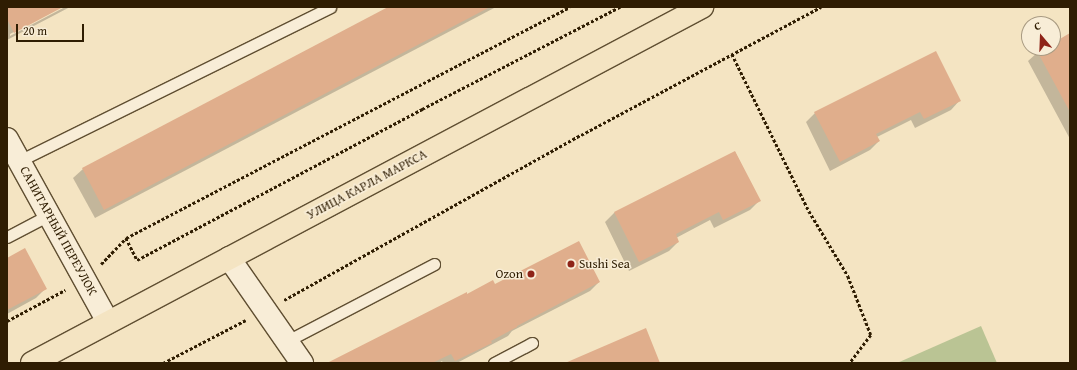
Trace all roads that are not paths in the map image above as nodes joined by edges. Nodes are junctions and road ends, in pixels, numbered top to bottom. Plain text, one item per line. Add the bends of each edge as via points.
1 (330, 7) edge
2 (702, 7) edge
3 (7, 140) edge
4 (19, 161) junction
5 (49, 215) junction
6 (7, 237) edge
7 (229, 258) junction
8 (434, 264) dead end
9 (108, 322) junction
10 (287, 340) junction
11 (532, 343) dead end
12 (32, 363) edge
13 (302, 363) edge
14 (494, 363) edge

1 - 4 lane
2 - 7 highway, УЛИЦА КАРЛА МАРКСА
3 - 4 street, САНИТАРНЫЙ ПЕРЕУЛОК
4 - 5 street, САНИТАРНЫЙ ПЕРЕУЛОК
5 - 6 lane
5 - 9 street, САНИТАРНЫЙ ПЕРЕУЛОК
7 - 9 highway, УЛИЦА КАРЛА МАРКСА
7 - 10 street
8 - 10 lane
9 - 12 highway, УЛИЦА КАРЛА МАРКСА
10 - 13 street
11 - 14 lane

